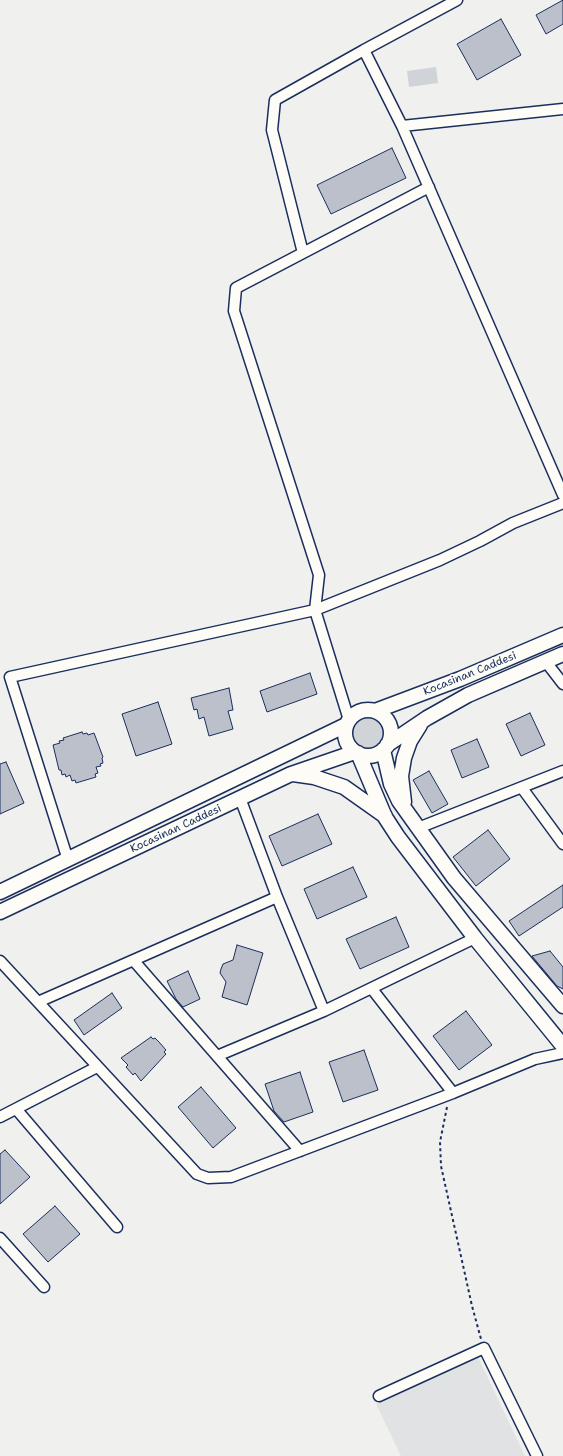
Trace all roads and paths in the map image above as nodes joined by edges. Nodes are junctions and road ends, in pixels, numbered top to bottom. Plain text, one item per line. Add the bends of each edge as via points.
1 (457, 0) edge
2 (364, 50) junction
3 (563, 109) edge
4 (402, 126) junction
5 (429, 188) junction
6 (303, 253) junction
7 (563, 495) edge
8 (563, 503) edge
9 (315, 610) junction
10 (563, 635) edge
11 (563, 654) edge
12 (546, 662) junction
13 (563, 684) edge
14 (375, 711) junction
15 (427, 718) junction
16 (348, 723) junction
17 (385, 748) junction
18 (357, 752) junction
19 (563, 771) edge
20 (291, 774) junction
21 (522, 788) junction
22 (240, 798) junction
23 (407, 812) junction
24 (385, 817) junction
25 (418, 828) junction
26 (563, 844) edge
27 (68, 860) junction
28 (0, 892) edge
29 (277, 897) junction
30 (0, 912) edge
31 (475, 938) junction
32 (0, 961) edge
33 (134, 961) junction
34 (372, 989) junction
35 (38, 1002) junction
36 (563, 1006) edge
37 (324, 1011) junction
38 (563, 1046) edge
39 (563, 1053) edge
40 (217, 1056) junction
41 (97, 1067) junction
42 (453, 1093) junction
43 (17, 1110) junction
44 (0, 1117) edge
45 (300, 1151) junction
46 (117, 1227) dead end
47 (0, 1238) edge
48 (44, 1287) dead end
49 (484, 1348) junction
50 (379, 1396) dead end
51 (536, 1456) edge

1 - 2 street
2 - 4 street
2 - 6 street via 275,100 272,130
3 - 4 street
4 - 5 street
5 - 6 street
5 - 7 street
6 - 9 street via 236,288 234,310 319,574
8 - 9 street via 440,560
9 - 16 street
9 - 27 street via 10,677
10 - 14 main road, Kocasinan Caddesi via 460,679
11 - 12 main road, Kocasinan Caddesi
12 - 13 street
12 - 15 main road, Kocasinan Caddesi via 468,696
14 - 16 main road via 363,710 353,715
14 - 17 main road via 385,717 391,728 390,740
15 - 17 main road, Kocasinan Caddesi
15 - 23 main road via 413,737 404,758 402,788
16 - 18 main road via 345,731 348,743
16 - 27 main road, Kocasinan Caddesi
17 - 18 main road via 373,755
17 - 23 main road via 393,788
18 - 20 main road, Kocasinan Caddesi
18 - 24 main road
19 - 21 street
20 - 22 main road, Kocasinan Caddesi
20 - 24 main road via 314,776 340,785
21 - 25 street
21 - 26 street
22 - 29 street
22 - 30 main road, Kocasinan Caddesi
23 - 25 main road
24 - 31 main road
25 - 36 main road via 454,878
27 - 28 main road, Kocasinan Caddesi
29 - 33 street
29 - 37 street
31 - 34 street
31 - 38 main road
32 - 35 street
33 - 35 street
33 - 40 street
34 - 37 street
34 - 42 street
35 - 41 street
37 - 40 street
39 - 42 street via 535,1059
40 - 45 street
41 - 43 street
41 - 45 street via 196,1174 215,1179 231,1177
42 - 45 street
42 - 49 path via 442,1130 441,1166 470,1300
43 - 44 street
43 - 46 street
47 - 48 street
49 - 50 street
49 - 51 street

